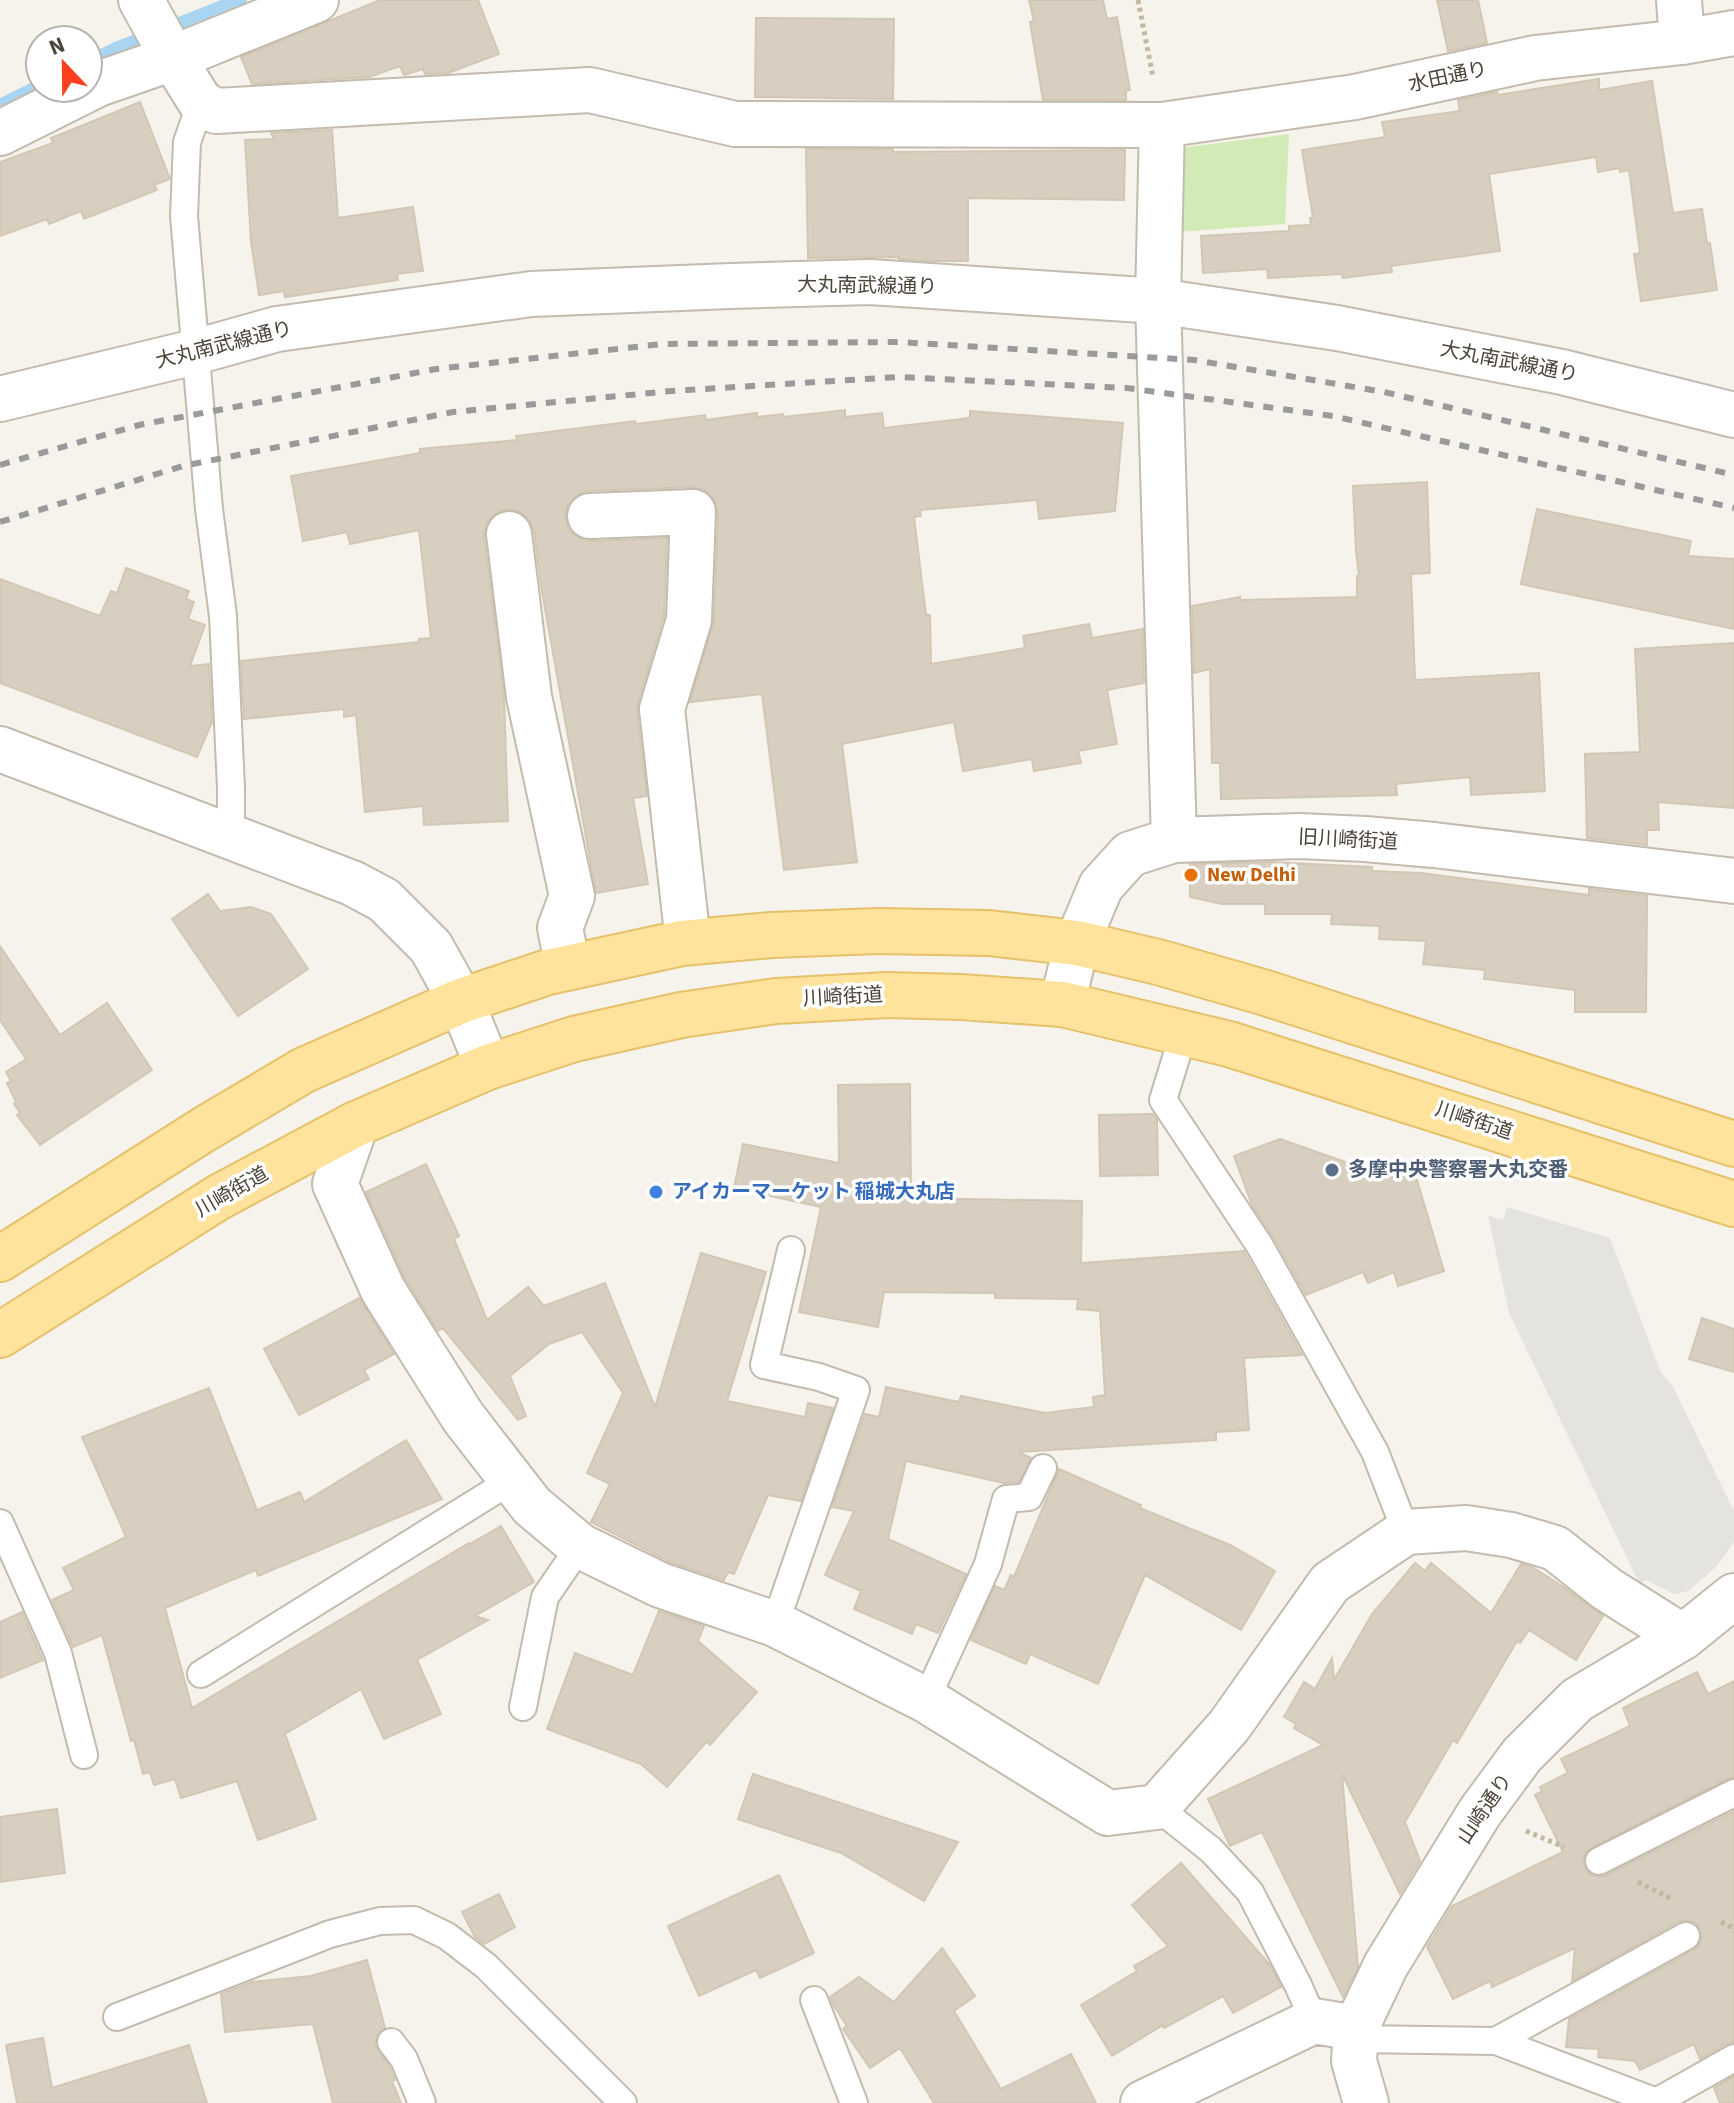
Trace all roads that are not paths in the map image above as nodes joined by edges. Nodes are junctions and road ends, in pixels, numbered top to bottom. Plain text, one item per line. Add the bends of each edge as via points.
1 (316, 0) edge
2 (142, 2) edge
3 (1680, 21) edge
4 (1734, 33) edge
5 (170, 53) junction
6 (201, 103) junction
7 (1162, 125) junction
8 (0, 133) edge
9 (1158, 301) junction
10 (195, 352) junction
11 (0, 399) edge
12 (1734, 415) edge
13 (590, 516) dead end
14 (509, 534) dead end
15 (0, 749) edge
16 (231, 838) junction
17 (1174, 840) junction
18 (1734, 881) edge
19 (688, 942) junction
20 (1077, 943) junction
21 (568, 967) junction
22 (461, 1001) junction
23 (1062, 1004) junction
24 (1184, 1032) junction
25 (488, 1067) junction
26 (356, 1124) junction
27 (1734, 1144) edge
28 (1734, 1204) edge
29 (791, 1250) dead end
30 (0, 1259) edge
31 (0, 1335) edge
32 (1043, 1468) dead end
33 (512, 1480) junction
34 (0, 1523) edge
35 (1406, 1532) junction
36 (580, 1546) junction
37 (1734, 1596) edge
38 (775, 1624) junction
39 (1683, 1637) junction
40 (201, 1674) dead end
41 (926, 1700) junction
42 (523, 1707) dead end
43 (84, 1755) dead end
44 (1734, 1793) edge
45 (1157, 1807) junction
46 (1599, 1861) dead end
47 (1686, 1936) dead end
48 (814, 2000) dead end
49 (117, 2017) dead end
50 (1342, 2029) junction
51 (1496, 2041) junction
52 (391, 2042) dead end
53 (1734, 2058) edge
54 (1658, 2102) edge
55 (422, 2103) edge
56 (623, 2103) edge
57 (854, 2103) edge
58 (1143, 2103) edge
59 (1366, 2103) edge

1 - 5 street
2 - 5 street
3 - 4 street, 水田通り
3 - 7 street, 水田通り via 1355,97
5 - 6 street
5 - 8 street
6 - 7 street, 水田通り via 216,111 590,90 735,124
6 - 10 lane via 187,142 184,216
7 - 9 street
9 - 10 street, 大丸南武線通り via 870,282 531,294 277,329
9 - 12 street, 大丸南武線通り via 1337,328 1547,369
9 - 17 street
10 - 11 street, 大丸南武線通り
10 - 16 lane via 223,616
13 - 19 street via 693,512 689,620 662,709
14 - 21 street via 529,697 572,896 560,928
15 - 16 street
16 - 22 street via 384,900 431,947
17 - 18 street, 旧川崎街道 via 1365,839
17 - 20 street, 旧川崎街道 via 1130,854 1101,886
19 - 20 main road via 878,931 989,933
19 - 21 main road
20 - 23 street, 旧川崎街道
20 - 27 main road via 1266,993
21 - 22 main road
22 - 25 street
22 - 30 main road via 304,1070
23 - 24 main road, 川崎街道
23 - 25 main road, 川崎街道 via 887,995 776,1001 574,1039
24 - 28 main road, 川崎街道
24 - 35 lane via 1163,1100 1268,1260 1375,1452
25 - 26 main road, 川崎街道
26 - 31 main road, 川崎街道 via 219,1197
26 - 33 street via 335,1184 383,1290 463,1417
29 - 38 lane via 764,1365 856,1390
32 - 41 lane via 1029,1497 1006,1499 988,1564
33 - 36 street via 532,1506
33 - 40 lane
34 - 43 lane via 58,1653
35 - 39 street via 1466,1528 1555,1548
35 - 45 street via 1330,1583 1229,1726
36 - 38 street via 660,1585
36 - 42 lane via 545,1597
37 - 39 street, 山崎通り
38 - 41 street
39 - 50 street, 山崎通り via 1577,1700 1522,1755
41 - 45 street via 1108,1813
44 - 46 lane
45 - 50 lane via 1211,1850 1250,1892 1298,1985
47 - 51 lane
48 - 57 lane
49 - 56 lane via 330,1934 380,1921 414,1920 447,1936 486,1966
50 - 51 lane
50 - 58 street
50 - 59 street, 山崎通り
51 - 54 lane
52 - 55 lane
53 - 54 lane

